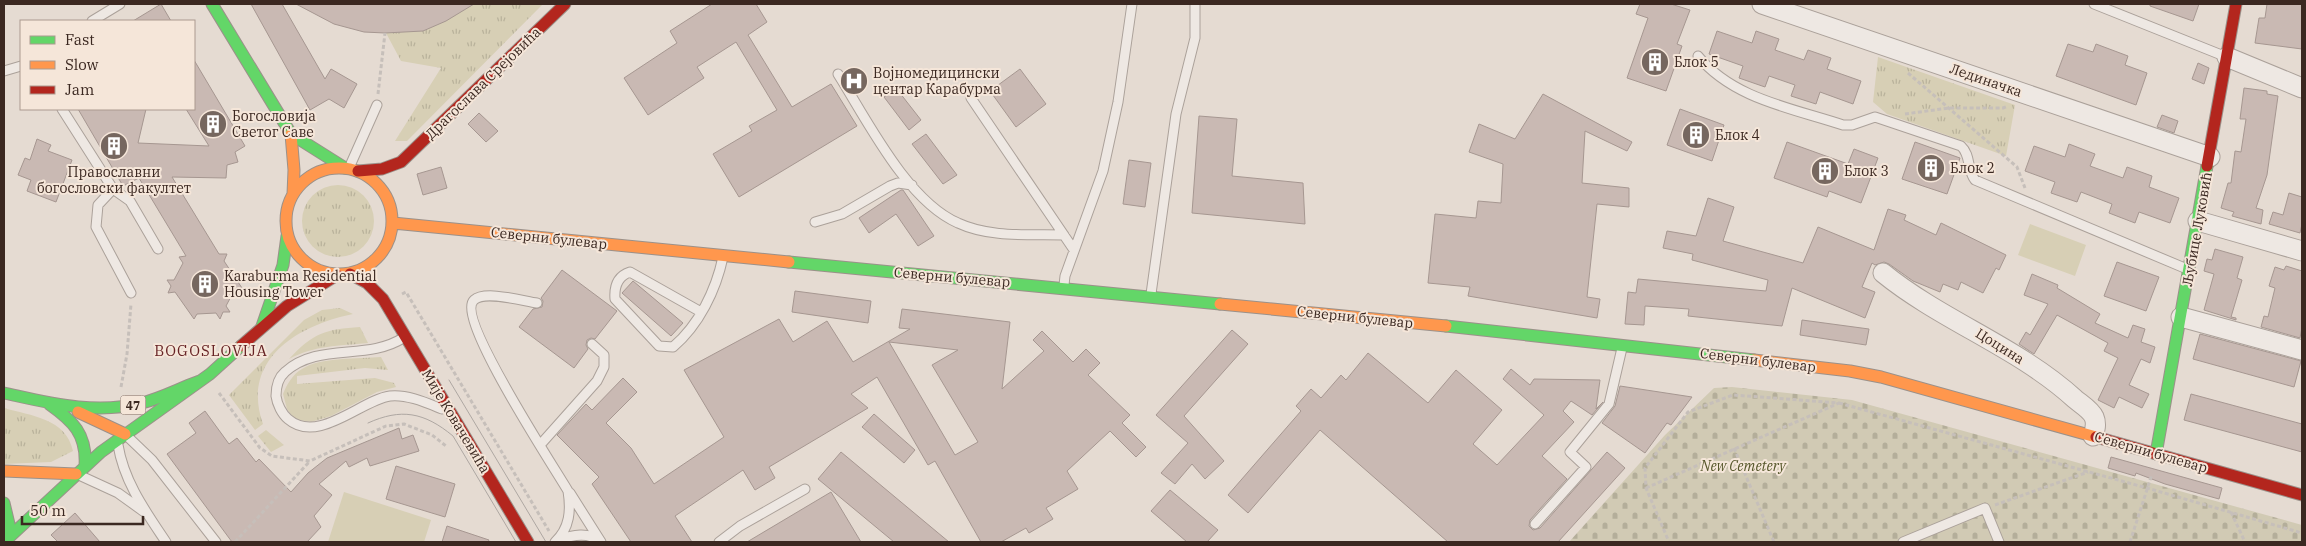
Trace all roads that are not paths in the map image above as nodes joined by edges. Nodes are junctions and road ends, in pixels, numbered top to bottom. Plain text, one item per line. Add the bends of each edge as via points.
1 (120, 4) edge
2 (212, 4) edge
3 (565, 4) edge
4 (1132, 4) edge
5 (1195, 4) edge
6 (1762, 4) edge
7 (2094, 4) edge
8 (2236, 4) edge
9 (94, 20) edge
10 (1698, 56) dead end
11 (2227, 57) junction
12 (20, 66) edge
13 (4, 71) edge
14 (838, 74) dead end
15 (2302, 88) edge
16 (971, 98) dead end
17 (377, 105) road end
18 (63, 110) edge
19 (291, 134) junction
20 (2210, 157) junction
21 (401, 162) junction
22 (351, 169) junction
23 (912, 185) junction
24 (113, 189) junction
25 (293, 194) junction
26 (389, 201) junction
27 (2198, 221) junction
28 (815, 222) dead end
29 (393, 223) junction
30 (1064, 235) junction
31 (288, 236) junction
32 (158, 249) dead end
33 (1074, 250) junction
34 (2302, 251) edge
35 (381, 254) junction
36 (724, 255) junction
37 (2189, 270) junction
38 (1883, 273) dead end
39 (350, 274) junction
40 (337, 275) junction
41 (1063, 288) junction
42 (132, 293) dead end
43 (1150, 296) junction
44 (383, 300) junction
45 (537, 303) dead end
46 (701, 312) junction
47 (2181, 317) junction
48 (262, 326) junction
49 (405, 337) junction
50 (592, 344) dead end
51 (1622, 346) junction
52 (2302, 350) edge
53 (200, 382) junction
54 (4, 393) edge
55 (45, 402) junction
56 (63, 406) junction
57 (451, 412) junction
58 (2093, 436) junction
59 (121, 437) junction
60 (540, 445) junction
61 (2156, 454) junction
62 (81, 470) junction
63 (4, 471) edge
64 (805, 489) dead end
65 (568, 491) junction
66 (2302, 495) edge
67 (4, 503) edge
68 (147, 514) junction
69 (1535, 524) dead end
70 (9, 541) edge
71 (556, 541) edge
72 (166, 542) edge
73 (216, 542) edge
74 (528, 542) edge
75 (600, 542) edge
76 (719, 542) edge
77 (1902, 542) edge
78 (1998, 542) edge

1 - 9 lane
2 - 19 street, Мије Ковачевића
3 - 21 street, Драгослава Срејовића
4 - 33 lane via 1118,102 1103,171
5 - 43 lane via 1196,38 1176,114
6 - 20 street, Лединачка
7 - 11 lane
8 - 11 street, Љубице Луковић
10 - 37 lane via 1709,70 1744,93 1843,125 1877,118 1961,146 1975,180
11 - 15 street
11 - 20 street, Љубице Луковић
12 - 13 lane
14 - 23 lane
16 - 30 lane
17 - 22 lane
18 - 24 lane
19 - 22 street, Мије Ковачевића
19 - 25 street, Мије Ковачевића
20 - 27 street, Љубице Луковић
21 - 22 street, Драгослава Срејовића via 382,169
21 - 26 street, Драгослава Срејовића via 392,181
22 - 25 street, Мије Ковачевића via 330,168 315,173
22 - 26 street via 377,183
23 - 28 lane via 890,186 842,214
23 - 30 lane via 938,211 958,224 1014,234
24 - 32 lane via 130,200
24 - 42 lane via 98,205 96,227
25 - 31 street, Мије Ковачевића via 286,214
26 - 29 street
27 - 34 street
27 - 37 street, Љубице Луковић
29 - 35 street, Мије Ковачевића
29 - 36 street, Северни булевар
30 - 33 lane
31 - 40 street, Мије Ковачевића via 306,263
31 - 48 street via 283,265
33 - 41 lane
35 - 39 street, Мије Ковачевића via 364,269
35 - 44 street, Мије Ковачевића
36 - 41 street, Северни булевар
36 - 46 lane via 713,290
37 - 47 street, Љубице Луковић
38 - 58 street, Цоцина via 1905,290 2004,347 2065,389 2093,415 2096,426
39 - 40 street, Мије Ковачевића
39 - 44 street, Мије Ковачевића via 366,283
40 - 48 street
41 - 43 street, Северни булевар
43 - 51 street, Северни булевар
44 - 49 street, Мије Ковачевића
45 - 60 lane via 486,295 475,299 470,308 486,352
46 - 46 lane via 673,347 659,346 615,299 614,292 623,274 635,273
47 - 52 street
47 - 61 street, Љубице Луковић
48 - 53 street
49 - 57 street, Мије Ковачевића
49 - 57 lane via 388,347 324,354 298,363 282,374 278,381 278,405 292,422 308,427 328,423 375,400 393,395 419,400
50 - 60 lane via 604,355 604,367 598,381
51 - 58 street, Северни булевар via 1862,373
51 - 69 lane via 1609,404 1570,452 1586,467
53 - 56 street, 47 via 133,405
53 - 59 street
54 - 55 street, 47
55 - 56 street, 47
55 - 62 street via 74,422 82,433 87,454
56 - 59 street
57 - 74 street, Мије Ковачевића
58 - 61 street, Северни булевар
59 - 62 street
59 - 68 lane via 126,476
59 - 73 lane via 152,460
60 - 65 lane
61 - 66 street, Северни булевар
62 - 63 street
62 - 68 lane
62 - 70 street
64 - 76 lane via 740,526
65 - 71 lane via 570,511 566,526
65 - 75 lane
67 - 70 street
68 - 72 lane
71 - 75 lane via 578,535
77 - 78 lane via 1985,508

